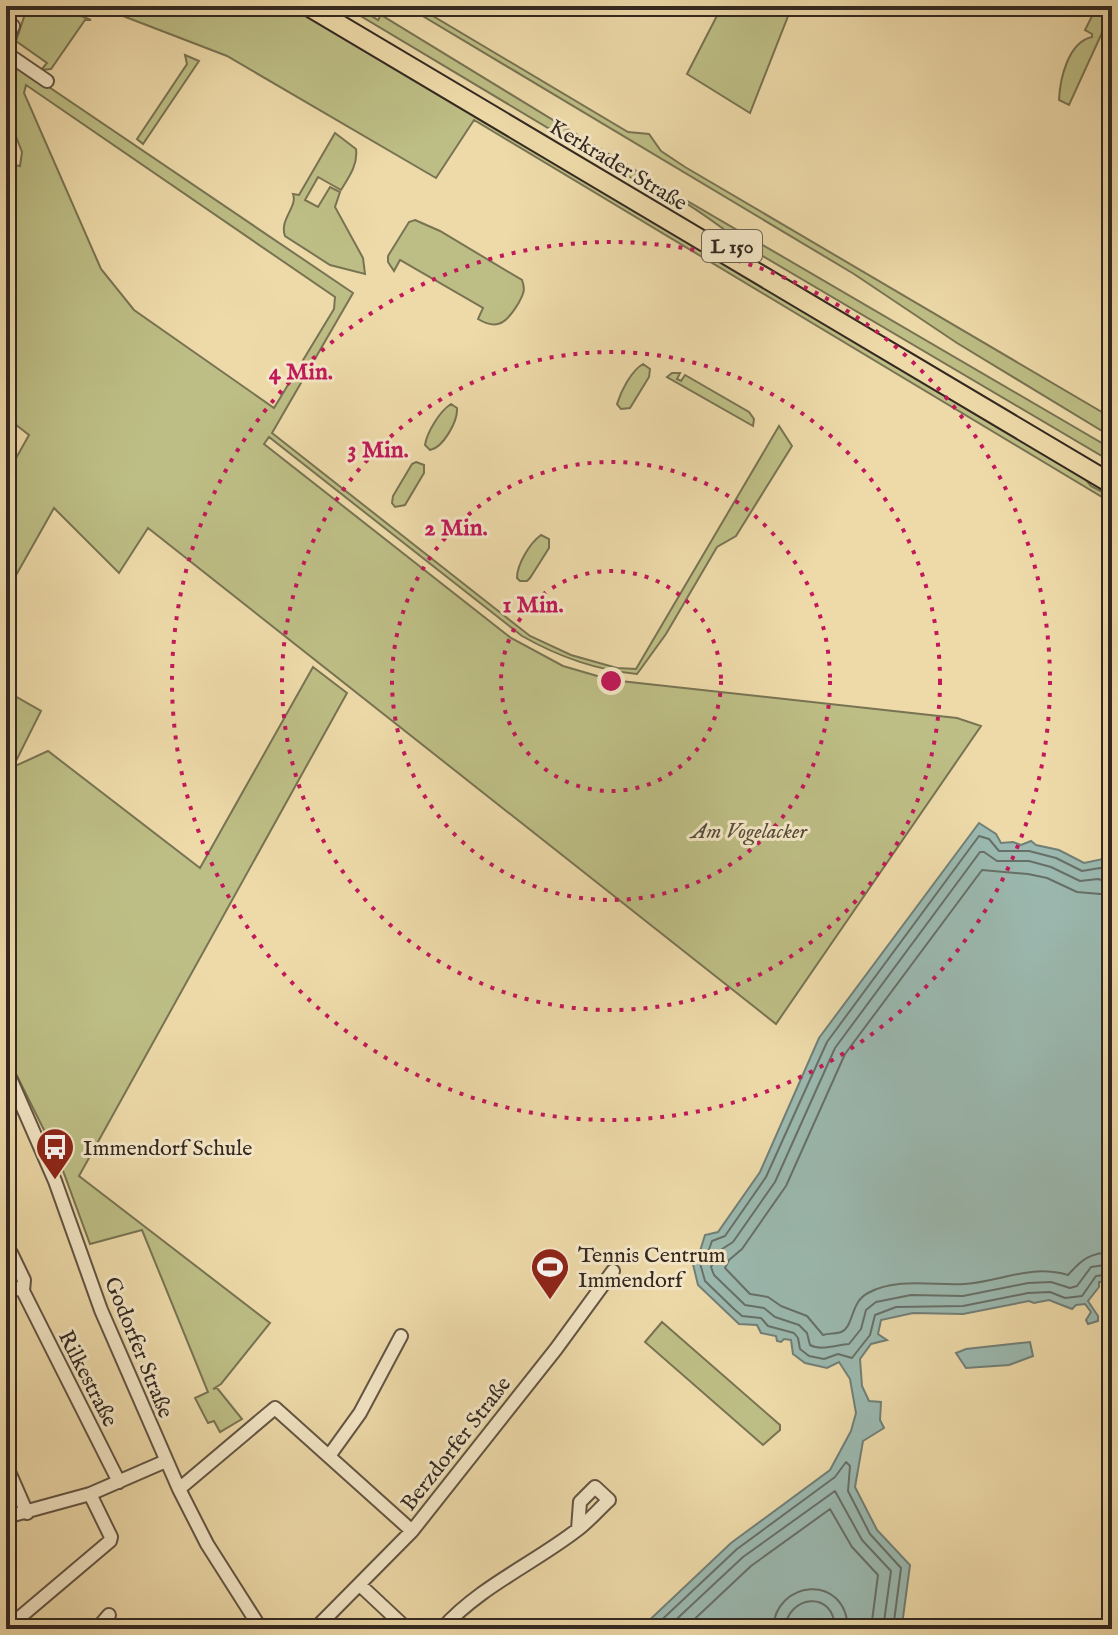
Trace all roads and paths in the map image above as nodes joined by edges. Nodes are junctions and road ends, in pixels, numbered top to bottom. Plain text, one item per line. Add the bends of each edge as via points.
1 (308, 6) edge
2 (330, 6) edge
3 (13, 26) dead end
4 (6, 42) edge
5 (6, 53) edge
6 (47, 81) dead end
7 (1112, 470) edge
8 (1112, 484) edge
9 (6, 1069) edge
10 (6, 1251) edge
11 (613, 1271) dead end
12 (6, 1284) edge
13 (23, 1291) junction
14 (401, 1336) dead end
15 (329, 1456) junction
16 (166, 1461) junction
17 (6, 1465) edge
18 (119, 1482) junction
19 (179, 1489) junction
20 (90, 1494) junction
21 (27, 1513) junction
22 (6, 1517) edge
23 (578, 1529) dead end
24 (412, 1531) junction
25 (360, 1585) junction
26 (109, 1615) dead end
27 (6, 1629) edge
28 (97, 1629) edge
29 (261, 1629) edge
30 (315, 1629) edge
31 (407, 1629) edge
32 (442, 1629) edge

1 - 8 highway, Kerkrader Straße / L 150
2 - 7 highway, Kerkrader Straße / L 150
3 - 4 street
5 - 6 street
9 - 16 street, Godorfer Straße
10 - 13 street, Rilkestraße via 24,1280
11 - 24 street, Berzdorfer Straße
12 - 13 street
13 - 18 street, Rilkestraße
14 - 15 street via 360,1413
15 - 19 street via 275,1408
15 - 24 street
16 - 18 street
16 - 19 street, Godorfer Straße
17 - 21 street
18 - 20 street
19 - 29 street, Godorfer Straße
20 - 21 street
20 - 27 street via 110,1541
21 - 22 street
23 - 32 street via 455,1614
24 - 25 street, Berzdorfer Straße
25 - 30 street, Berzdorfer Straße
25 - 31 street
26 - 28 street

